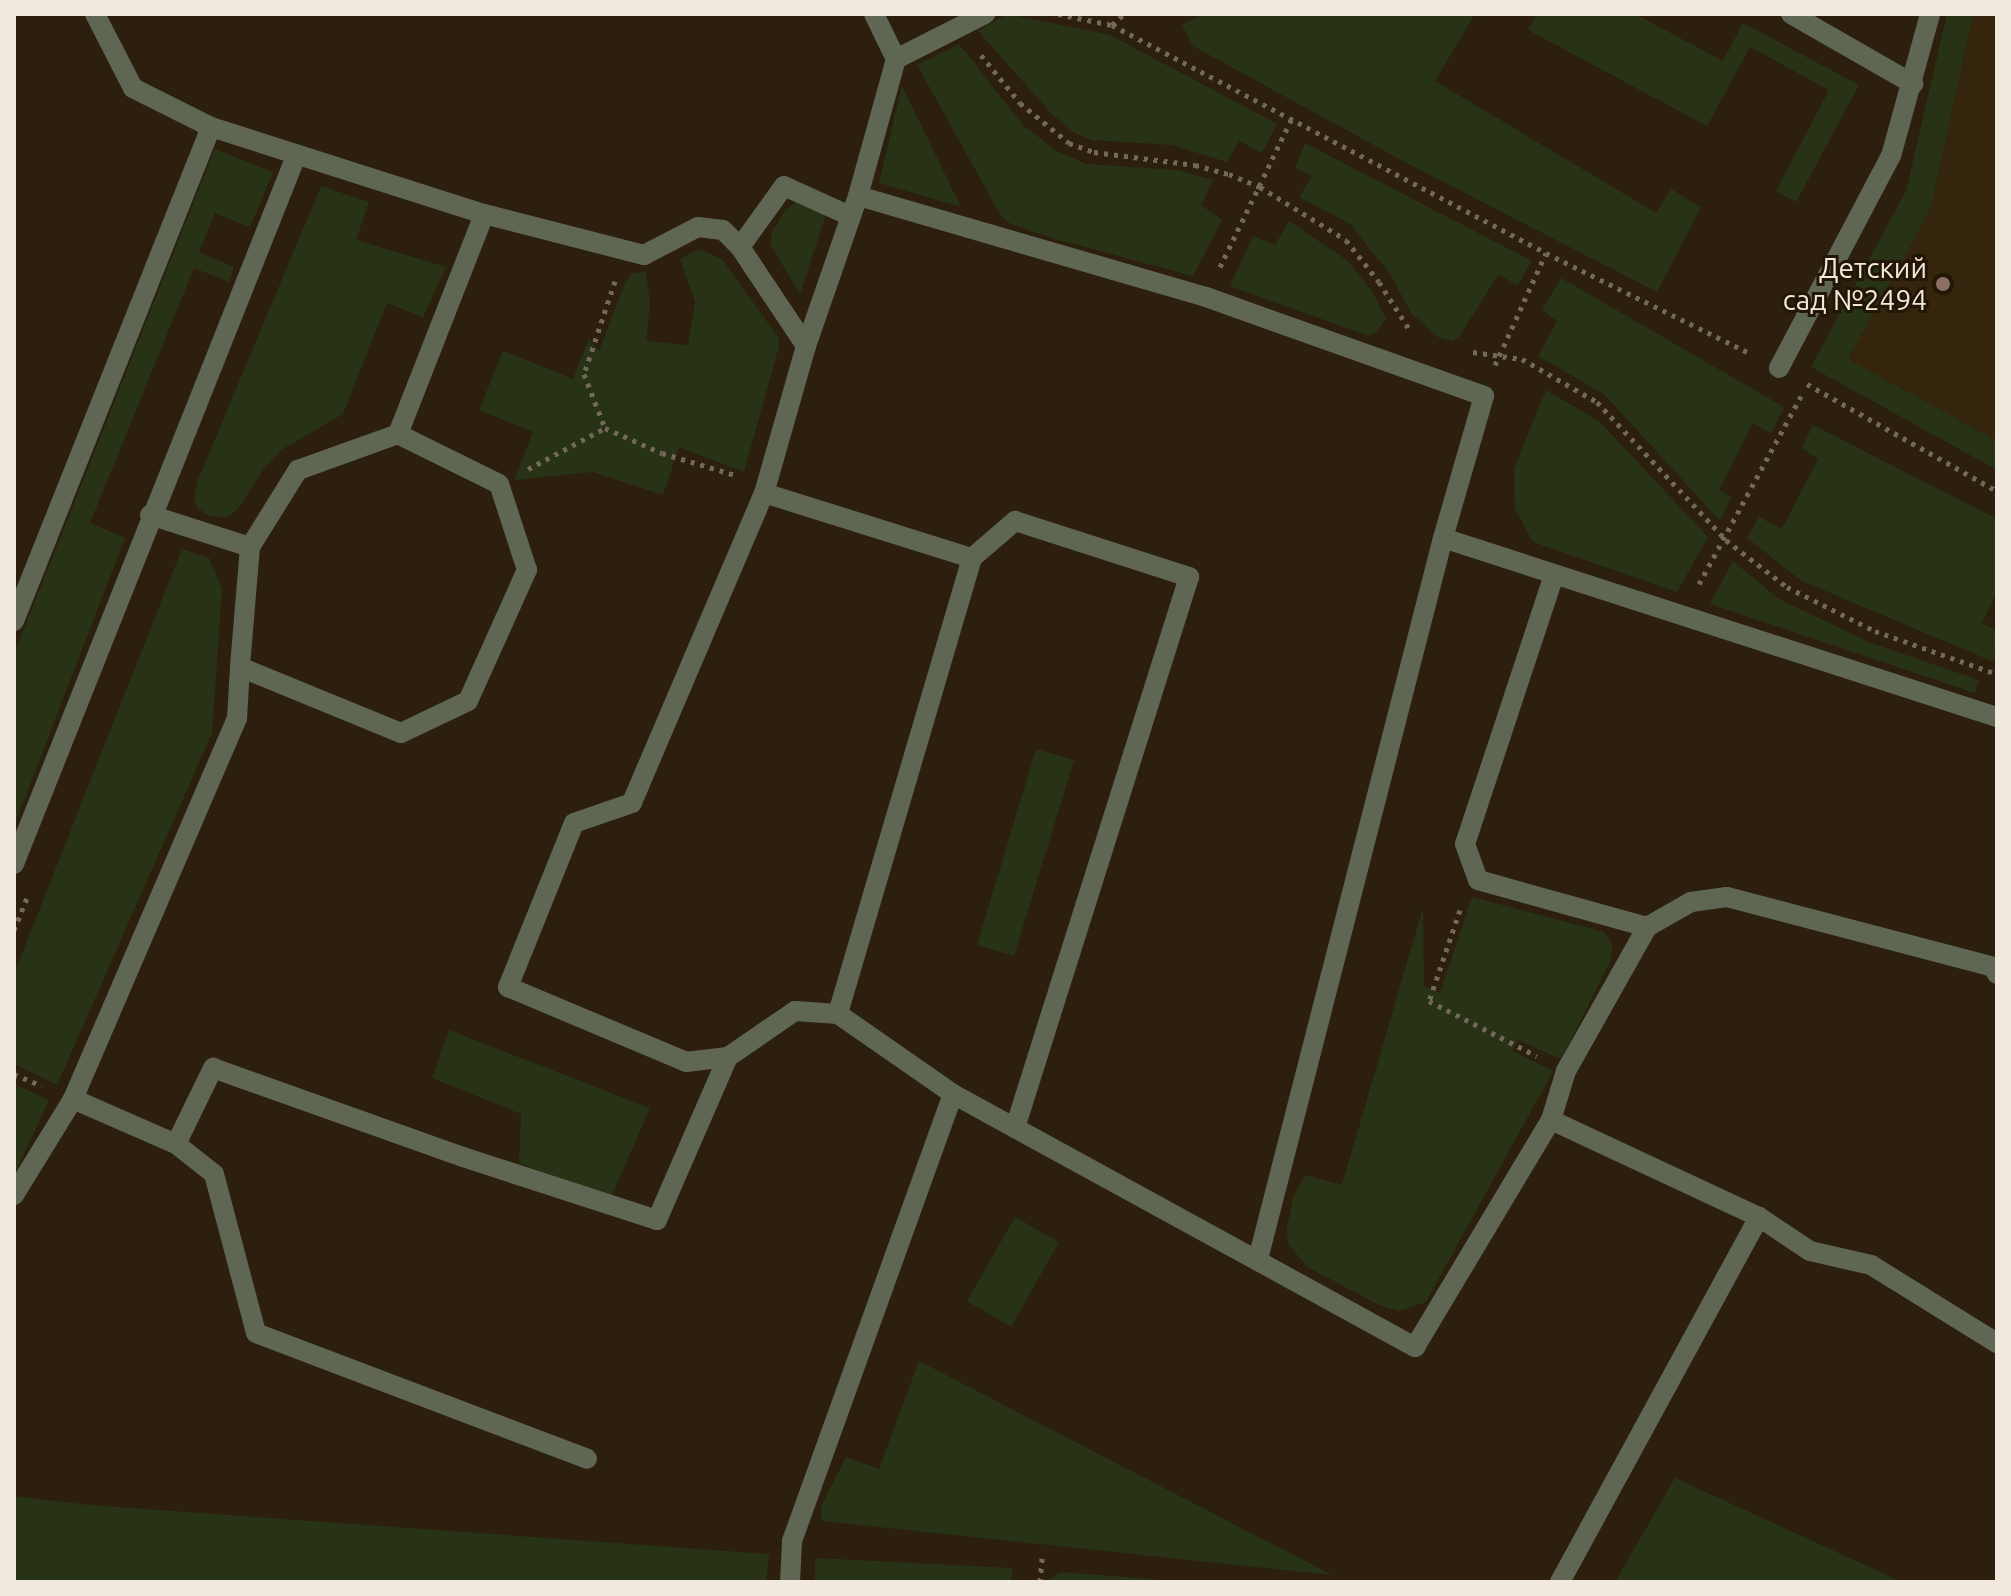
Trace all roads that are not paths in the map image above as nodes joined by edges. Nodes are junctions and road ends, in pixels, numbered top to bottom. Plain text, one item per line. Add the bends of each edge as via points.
1 (95, 14) edge
2 (874, 14) edge
3 (985, 14) edge
4 (1791, 14) edge
5 (1930, 14) edge
6 (896, 59) junction
7 (1913, 84) junction
8 (211, 127) junction
9 (296, 156) junction
10 (858, 196) junction
11 (484, 214) junction
12 (850, 216) junction
13 (740, 247) junction
14 (806, 346) junction
15 (1779, 368) road end
16 (398, 434) junction
17 (765, 489) junction
18 (150, 515) junction
19 (1443, 538) junction
20 (250, 547) junction
21 (972, 558) junction
22 (1554, 575) junction
23 (14, 621) edge
24 (240, 667) junction
25 (1997, 717) edge
26 (14, 864) edge
27 (1647, 927) junction
28 (1997, 974) edge
29 (838, 1014) junction
30 (728, 1057) junction
31 (953, 1094) junction
32 (73, 1099) junction
33 (1551, 1120) junction
34 (1015, 1128) junction
35 (176, 1144) junction
36 (14, 1195) edge
37 (1759, 1217) junction
38 (1258, 1259) junction
39 (1997, 1343) edge
40 (587, 1459) dead end
41 (790, 1582) edge
42 (1560, 1582) edge

1 - 8 lane via 133,88
2 - 6 lane
3 - 6 lane
4 - 7 lane
5 - 7 lane
6 - 10 lane
7 - 15 lane via 1891,156
8 - 9 lane
8 - 23 lane
9 - 11 lane
9 - 18 lane
10 - 12 lane
10 - 19 lane via 1206,297 1484,396
11 - 13 lane via 644,255 698,227 723,230
11 - 16 lane
12 - 13 lane via 784,186
12 - 14 lane
13 - 14 lane
14 - 17 lane
16 - 20 lane via 298,470
16 - 24 lane via 499,484 527,570 468,701 401,733
17 - 21 lane
17 - 30 lane via 632,803 574,823 508,987 686,1062
18 - 20 lane
18 - 26 lane
19 - 22 lane
19 - 38 lane
20 - 24 lane
21 - 29 lane
21 - 34 lane via 1015,521 1189,577
22 - 25 lane
22 - 27 lane via 1465,844 1478,880
24 - 32 lane via 237,719
27 - 28 lane via 1691,902 1727,897 1993,967
27 - 33 lane via 1566,1071
29 - 30 lane via 795,1011
29 - 31 lane
30 - 35 lane via 657,1220 213,1068
31 - 34 lane
31 - 41 lane via 792,1541
32 - 35 lane
32 - 36 lane
33 - 37 lane
33 - 38 lane via 1415,1347
34 - 38 lane
35 - 40 lane via 214,1174 256,1333
37 - 39 lane via 1810,1251 1871,1265
37 - 42 lane

